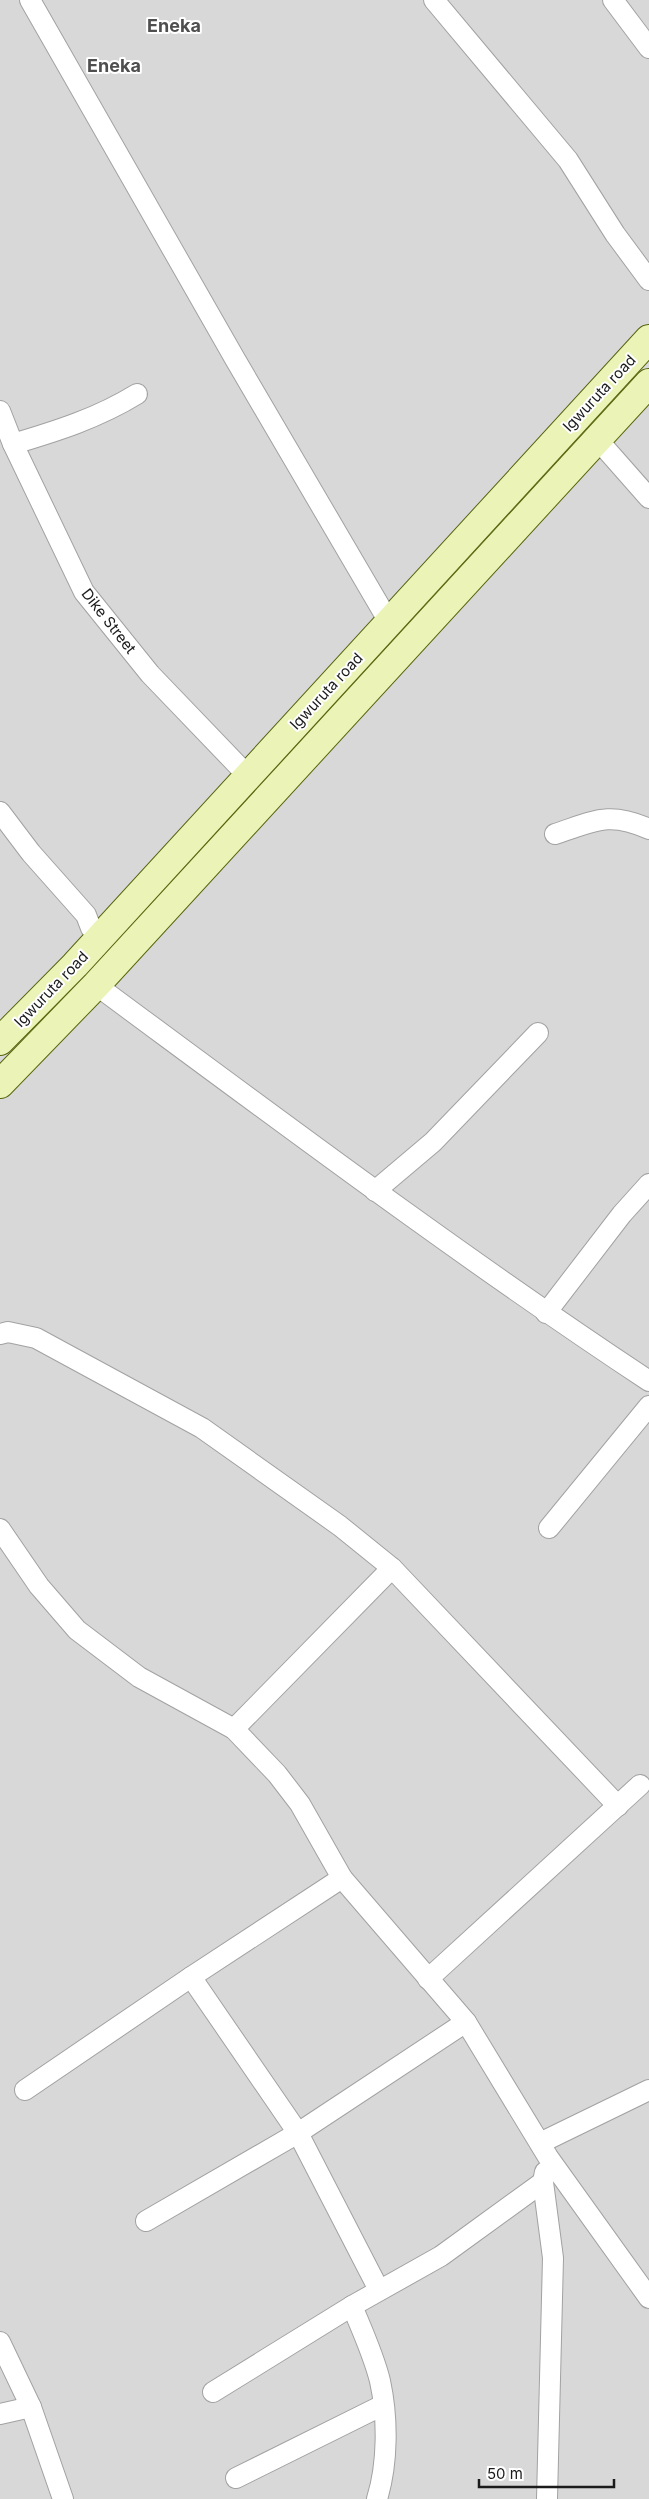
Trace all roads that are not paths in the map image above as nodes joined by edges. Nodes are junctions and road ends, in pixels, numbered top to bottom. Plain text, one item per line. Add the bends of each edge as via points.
1 (30, 0) edge
2 (434, 0) edge
3 (613, 0) edge
4 (649, 48) edge
5 (649, 280) edge
6 (649, 339) edge
7 (649, 383) edge
8 (138, 394) dead end
9 (0, 411) edge
10 (597, 440) junction
11 (13, 444) junction
12 (649, 498) edge
13 (389, 622) junction
14 (248, 776) junction
15 (0, 812) edge
16 (649, 829) edge
17 (555, 834) dead end
18 (100, 937) junction
19 (96, 985) junction
20 (538, 1033) dead end
21 (0, 1041) edge
22 (0, 1084) edge
23 (649, 1184) edge
24 (375, 1191) junction
25 (546, 1313) junction
26 (0, 1334) edge
27 (649, 1381) edge
28 (649, 1406) edge
29 (549, 1528) dead end
30 (0, 1529) edge
31 (392, 1568) junction
32 (234, 1728) junction
33 (640, 1786) dead end
34 (618, 1806) junction
35 (342, 1878) junction
36 (191, 1977) junction
37 (428, 1979) junction
38 (466, 2022) junction
39 (25, 2090) dead end
40 (649, 2090) edge
41 (298, 2133) junction
42 (544, 2150) junction
43 (543, 2182) junction
44 (146, 2221) dead end
45 (379, 2290) junction
46 (649, 2297) edge
47 (352, 2306) junction
48 (0, 2342) edge
49 (214, 2392) dead end
50 (383, 2405) junction
51 (31, 2407) junction
52 (0, 2414) edge
53 (236, 2478) dead end
54 (63, 2499) edge
55 (377, 2499) edge
56 (547, 2499) edge

1 - 13 street via 234,359
2 - 5 street via 568,160
3 - 4 street
6 - 13 main road, Igwuruta road
7 - 10 main road, Igwuruta road
8 - 11 street via 74,426
9 - 11 street, Dike Street
10 - 12 street
10 - 19 main road, Igwuruta road
11 - 14 street, Dike Street via 84,592 150,674
13 - 14 main road, Igwuruta road
14 - 18 main road, Igwuruta road
15 - 18 street via 86,915 91,928
16 - 17 street via 614,817
18 - 21 main road, Igwuruta road
19 - 22 main road, Igwuruta road
19 - 24 street
20 - 24 street via 433,1142
23 - 25 street
24 - 25 street
25 - 27 street
26 - 31 street via 8,1332 36,1338 202,1428 340,1526
28 - 29 street
30 - 32 street via 39,1586 77,1630 139,1678
31 - 32 street
31 - 34 street
32 - 35 street via 278,1774 300,1804
33 - 34 street
34 - 37 street
35 - 36 street
35 - 37 street
36 - 39 street
36 - 41 street
37 - 38 street
38 - 41 street
38 - 42 street
40 - 42 street
41 - 44 street
41 - 45 street
42 - 43 street
42 - 46 street
43 - 45 street via 442,2256
43 - 56 street via 553,2258
45 - 47 street
47 - 49 street
47 - 50 street via 378,2373
48 - 51 street
50 - 53 street
50 - 55 street via 385,2475
51 - 52 street
51 - 54 street

